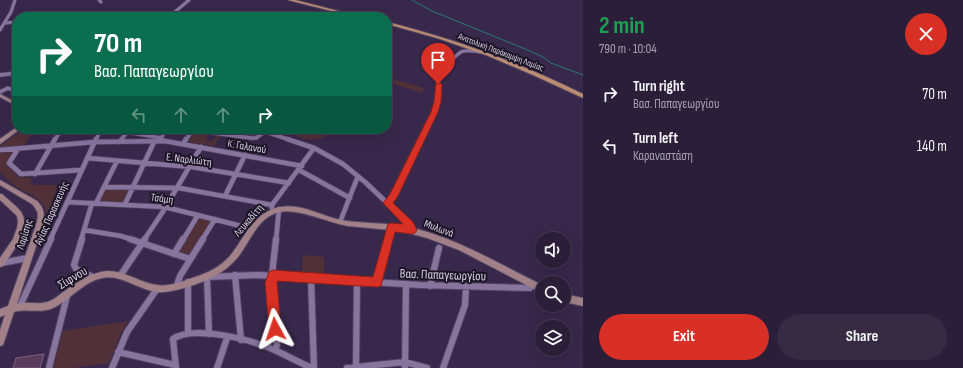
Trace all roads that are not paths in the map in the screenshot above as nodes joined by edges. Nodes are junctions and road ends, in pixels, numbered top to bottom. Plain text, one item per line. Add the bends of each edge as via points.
1 (15, 0) edge
2 (189, 0) edge
3 (290, 0) edge
4 (175, 12) edge
5 (339, 12) edge
6 (12, 22) edge
7 (5, 23) junction
8 (392, 24) edge
9 (0, 30) edge
10 (483, 51) junction
11 (12, 74) edge
12 (0, 75) edge
13 (12, 90) edge
14 (0, 92) edge
15 (0, 95) edge
16 (583, 96) edge
17 (12, 102) edge
18 (12, 132) edge
19 (58, 134) edge
20 (98, 134) edge
21 (126, 134) edge
22 (140, 134) edge
23 (163, 134) edge
24 (190, 134) edge
25 (225, 134) edge
26 (263, 134) edge
27 (272, 134) edge
28 (8, 135) junction
29 (0, 139) edge
30 (161, 140) junction
31 (0, 142) edge
32 (94, 142) junction
33 (119, 142) junction
34 (154, 142) junction
35 (183, 144) junction
36 (52, 146) junction
37 (202, 147) junction
38 (314, 148) junction
39 (18, 149) junction
40 (0, 151) edge
41 (245, 155) junction
42 (87, 158) junction
43 (117, 161) junction
44 (144, 163) junction
45 (189, 167) junction
46 (300, 168) junction
47 (81, 170) junction
48 (36, 174) junction
49 (236, 174) junction
50 (358, 176) junction
51 (0, 182) edge
52 (289, 183) junction
53 (104, 187) junction
54 (133, 188) junction
55 (176, 188) junction
56 (0, 196) edge
57 (225, 196) junction
58 (350, 198) junction
59 (67, 202) junction
60 (94, 203) junction
61 (387, 203) junction
62 (125, 204) junction
63 (165, 207) junction
64 (275, 208) junction
65 (198, 215) junction
66 (215, 219) junction
67 (340, 222) junction
68 (391, 227) junction
69 (84, 230) junction
70 (251, 230) junction
71 (412, 230) junction
72 (142, 243) junction
73 (439, 248) dead end
74 (174, 254) junction
75 (28, 258) junction
76 (190, 259) junction
77 (0, 263) edge
78 (235, 275) junction
79 (273, 275) junction
80 (120, 276) junction
81 (93, 277) junction
82 (207, 277) junction
83 (311, 278) junction
84 (357, 281) junction
85 (188, 282) junction
86 (377, 282) junction
87 (406, 284) junction
88 (177, 285) junction
89 (533, 285) joint
90 (430, 286) junction
91 (466, 286) junction
92 (157, 289) junction
93 (67, 294) junction
94 (571, 299) edge
95 (583, 302) edge
96 (20, 306) junction
97 (11, 310) junction
98 (0, 313) edge
99 (188, 332) junction
100 (209, 334) junction
101 (227, 338) junction
102 (241, 340) junction
103 (0, 342) edge
104 (275, 350) junction
105 (118, 352) junction
106 (405, 365) edge
107 (176, 366) edge
108 (49, 368) edge
109 (112, 368) edge
110 (217, 368) edge
111 (313, 368) edge
112 (347, 368) edge
113 (354, 368) edge
114 (427, 368) edge
115 (444, 368) edge

1 - 7 street
2 - 4 street
3 - 5 main road
6 - 7 street
7 - 9 street
8 - 10 main road, Ανατολική Παράκαμψη Λαμίας
10 - 16 main road, Ανατολική Παράκαμψη Λαμίας
10 - 61 street via 460,51 441,72 434,112 394,196
11 - 12 street
13 - 14 street via 8,88
15 - 17 street
18 - 28 street
19 - 36 street
20 - 32 street, Αγίας Παρασκευής
21 - 33 street
22 - 30 street
23 - 30 street
24 - 35 street
25 - 26 street via 251,138
27 - 38 street
28 - 29 street
28 - 31 street
30 - 34 street, Κ. Γαλανού
30 - 35 street, Κ. Γαλανού
32 - 33 street, Κ. Γαλανού
32 - 36 street, Κ. Γαλανού
32 - 42 street, Αγίας Παρασκευής
33 - 34 street, Κ. Γαλανού
34 - 44 street
35 - 37 street, Κ. Γαλανού
36 - 39 street, Κ. Γαλανού
36 - 48 street
37 - 41 street, Κ. Γαλανού
37 - 45 street
38 - 46 street, Λευκαδίτη
38 - 50 street via 340,162
39 - 40 street, Κ. Γαλανού
39 - 48 street via 10,164 21,174
41 - 46 street, Κ. Γαλανού
41 - 49 street
42 - 43 street, Ε. Ναρλιώτη
42 - 47 street, Αγίας Παρασκευής
43 - 44 street, Ε. Ναρλιώτη
43 - 53 street
44 - 45 street, Ε. Ναρλιώτη
44 - 54 street
45 - 49 street, Ε. Ναρλιώτη
45 - 55 street
46 - 52 street, Λευκαδίτη
46 - 58 street, Κ. Γαλανού
47 - 48 street
47 - 59 street, Αγίας Παρασκευής
49 - 52 street, Ε. Ναρλιώτη
49 - 57 street
50 - 58 street
50 - 61 street
51 - 75 street, Λαρίσης via 32,201 41,211 40,224
52 - 64 street, Λευκαδίτη
53 - 54 street
53 - 60 street
54 - 55 street
54 - 62 street
55 - 57 street
55 - 63 street
56 - 77 street via 21,219 16,239
57 - 64 street
58 - 67 street
59 - 60 street, Τσάμη
59 - 96 street, Αγίας Παρασκευής
60 - 62 street, Τσάμη
60 - 69 street
61 - 71 street
62 - 63 street, Τσάμη
63 - 65 street, Τσάμη
63 - 72 street
64 - 67 street, Μυλωνά via 292,209
64 - 70 street, Λευκαδίτη
64 - 79 street
65 - 66 street, Τσάμη
65 - 74 street
66 - 70 street, Τσάμη
66 - 76 street
67 - 68 street, Μυλωνά
68 - 71 street, Μυλωνά
68 - 86 street
69 - 72 street via 121,236
69 - 81 street via 74,267
70 - 82 street, Λευκαδίτη via 230,262
71 - 89 street, Μυλωνά via 459,248
72 - 74 street
72 - 80 street
73 - 90 street
74 - 76 street
75 - 77 street
75 - 97 street, Λαρίσης
76 - 88 street
78 - 79 street, Βασ. Παπαγεωργίου
78 - 82 street, Βασ. Παπαγεωργίου
78 - 102 street
79 - 83 street, Βασ. Παπαγεωργίου
79 - 104 street via 271,283
80 - 81 street, Σίφνου via 108,274
80 - 92 street, Σίφνου
81 - 93 street, Σίφνου
82 - 85 street, Λευκαδίτη
82 - 100 street
83 - 84 street, Βασ. Παπαγεωργίου
83 - 111 street
84 - 86 street, Βασ. Παπαγεωργίου
84 - 113 street
85 - 88 street, Λευκαδίτη
85 - 99 street
86 - 87 street, Βασ. Παπαγεωργίου
87 - 90 street, Βασ. Παπαγεωργίου
87 - 106 street
88 - 92 street, Λευκαδίτη
89 - 91 street, Βασ. Παπαγεωργίου via 530,288
90 - 91 street, Βασ. Παπαγεωργίου
91 - 115 street via 465,305
92 - 105 street via 132,323
93 - 96 street, Σίφνου via 46,306
93 - 108 street
94 - 95 street
96 - 97 street, Σίφνου
97 - 98 street, Σίφνου
97 - 103 street, Λαρίσης
99 - 100 street
99 - 107 street via 174,336 172,341
100 - 101 street
101 - 102 street
101 - 110 street
102 - 104 street
104 - 111 street
105 - 107 street
105 - 109 street
106 - 113 street
106 - 114 street
112 - 113 street

